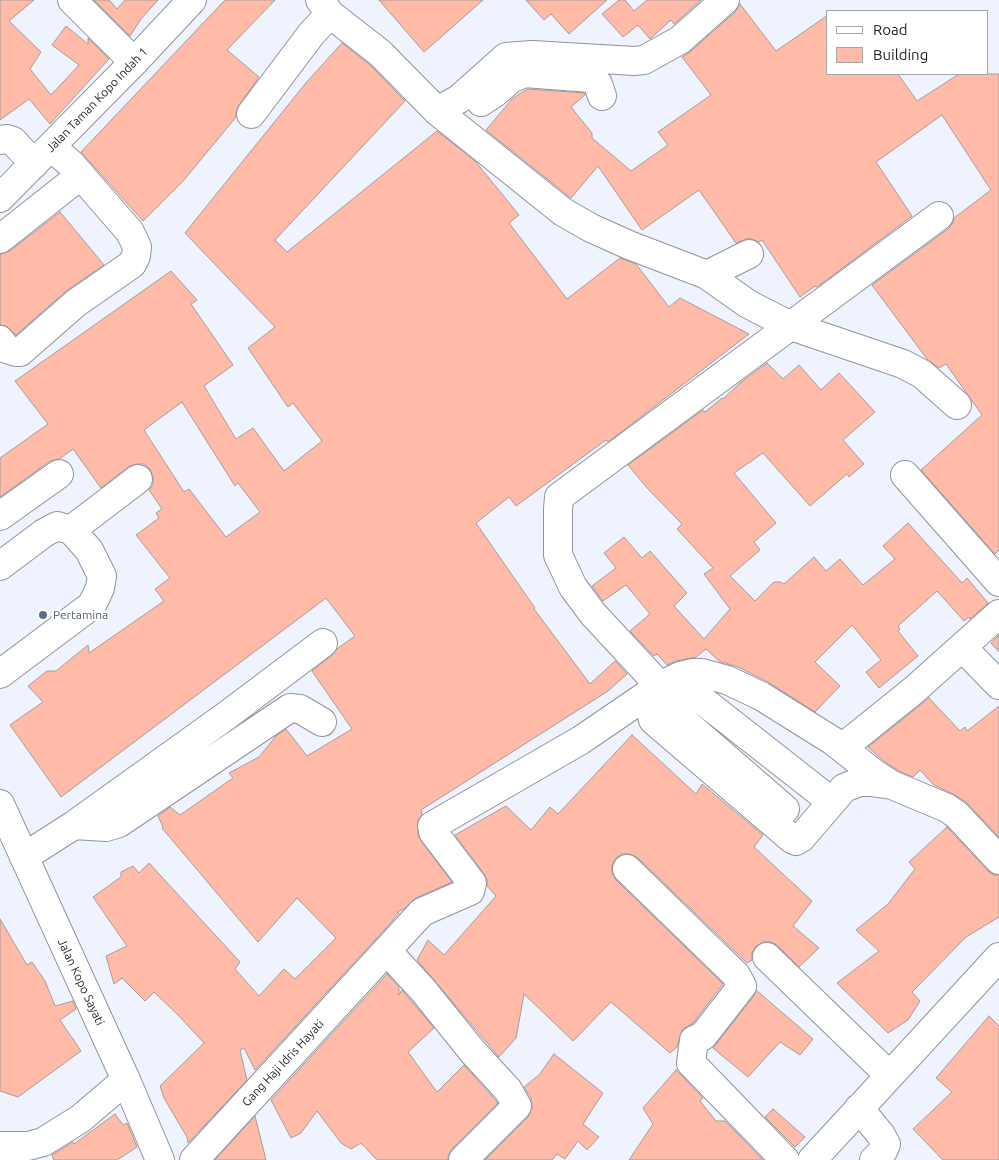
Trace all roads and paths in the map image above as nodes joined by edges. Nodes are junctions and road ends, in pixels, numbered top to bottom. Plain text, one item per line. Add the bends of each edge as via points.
1 (72, 0) edge
2 (192, 0) edge
3 (725, 0) edge
4 (325, 7) edge
5 (134, 62) junction
6 (602, 96) dead end
7 (251, 114) dead end
8 (443, 116) junction
9 (0, 140) edge
10 (42, 155) junction
11 (81, 175) junction
12 (0, 198) edge
13 (939, 216) dead end
14 (0, 239) edge
15 (749, 254) dead end
16 (707, 275) junction
17 (791, 326) junction
18 (0, 340) edge
19 (957, 405) dead end
20 (59, 474) dead end
21 (905, 475) dead end
22 (138, 479) dead end
23 (0, 516) edge
24 (71, 530) junction
25 (0, 566) edge
26 (999, 582) edge
27 (999, 614) edge
28 (323, 643) dead end
29 (962, 647) junction
30 (0, 674) edge
31 (999, 685) edge
32 (678, 692) junction
33 (322, 722) dead end
34 (842, 748) junction
35 (844, 801) junction
36 (0, 804) edge
37 (74, 825) junction
38 (24, 857) junction
39 (999, 860) edge
40 (627, 869) dead end
41 (767, 957) dead end
42 (999, 957) edge
43 (380, 959) junction
44 (888, 1076) junction
45 (126, 1080) junction
46 (859, 1108) junction
47 (0, 1146) edge
48 (160, 1160) edge
49 (194, 1160) edge
50 (463, 1160) edge
51 (785, 1160) edge
52 (812, 1160) edge
53 (874, 1160) edge

1 - 5 street
2 - 5 street, Jalan Taman Kopo Indah 1
3 - 8 street via 680,40 644,60 506,58
4 - 7 street via 312,34
4 - 8 street via 380,53
5 - 10 street, Jalan Taman Kopo Indah 1
6 - 8 street via 598,84 591,78 524,73 496,92
8 - 16 street via 563,212 629,245
9 - 10 street via 13,141
10 - 11 street
10 - 12 street, Jalan Taman Kopo Indah 1
11 - 14 street
11 - 18 street via 130,232 137,247 136,256 132,264 76,304 20,352 7,349
13 - 17 street
15 - 16 street
16 - 17 street via 748,304
17 - 19 street via 903,364 922,374
17 - 32 street via 559,497 558,555 573,587 593,614
20 - 23 street
21 - 26 street
22 - 24 street
24 - 25 street via 58,526 44,533
24 - 30 street via 89,550 102,576 92,605
27 - 29 street
28 - 37 street
29 - 31 street
29 - 34 street
32 - 34 street via 680,676 692,673 727,680 761,696
32 - 35 street
32 - 35 street
32 - 35 street via 720,689 778,719
32 - 43 street, Gang Haji Idris Hayati via 580,740 432,826 472,887 470,891 422,912
33 - 37 street via 300,709 290,708 119,822 106,827
34 - 35 street
35 - 39 street via 947,808
36 - 38 street, Jalan Kopo Sayati
37 - 38 street
38 - 45 street, Jalan Kopo Sayati
40 - 51 street via 736,974 742,986 703,1036 694,1040 691,1063
41 - 44 street
42 - 44 street
43 - 49 street, Gang Haji Idris Hayati
43 - 50 street via 422,990 508,1090 517,1106
44 - 46 street
45 - 47 street via 80,1119 43,1142 28,1146
45 - 48 street, Jalan Kopo Sayati
46 - 52 street
46 - 53 street via 886,1144

